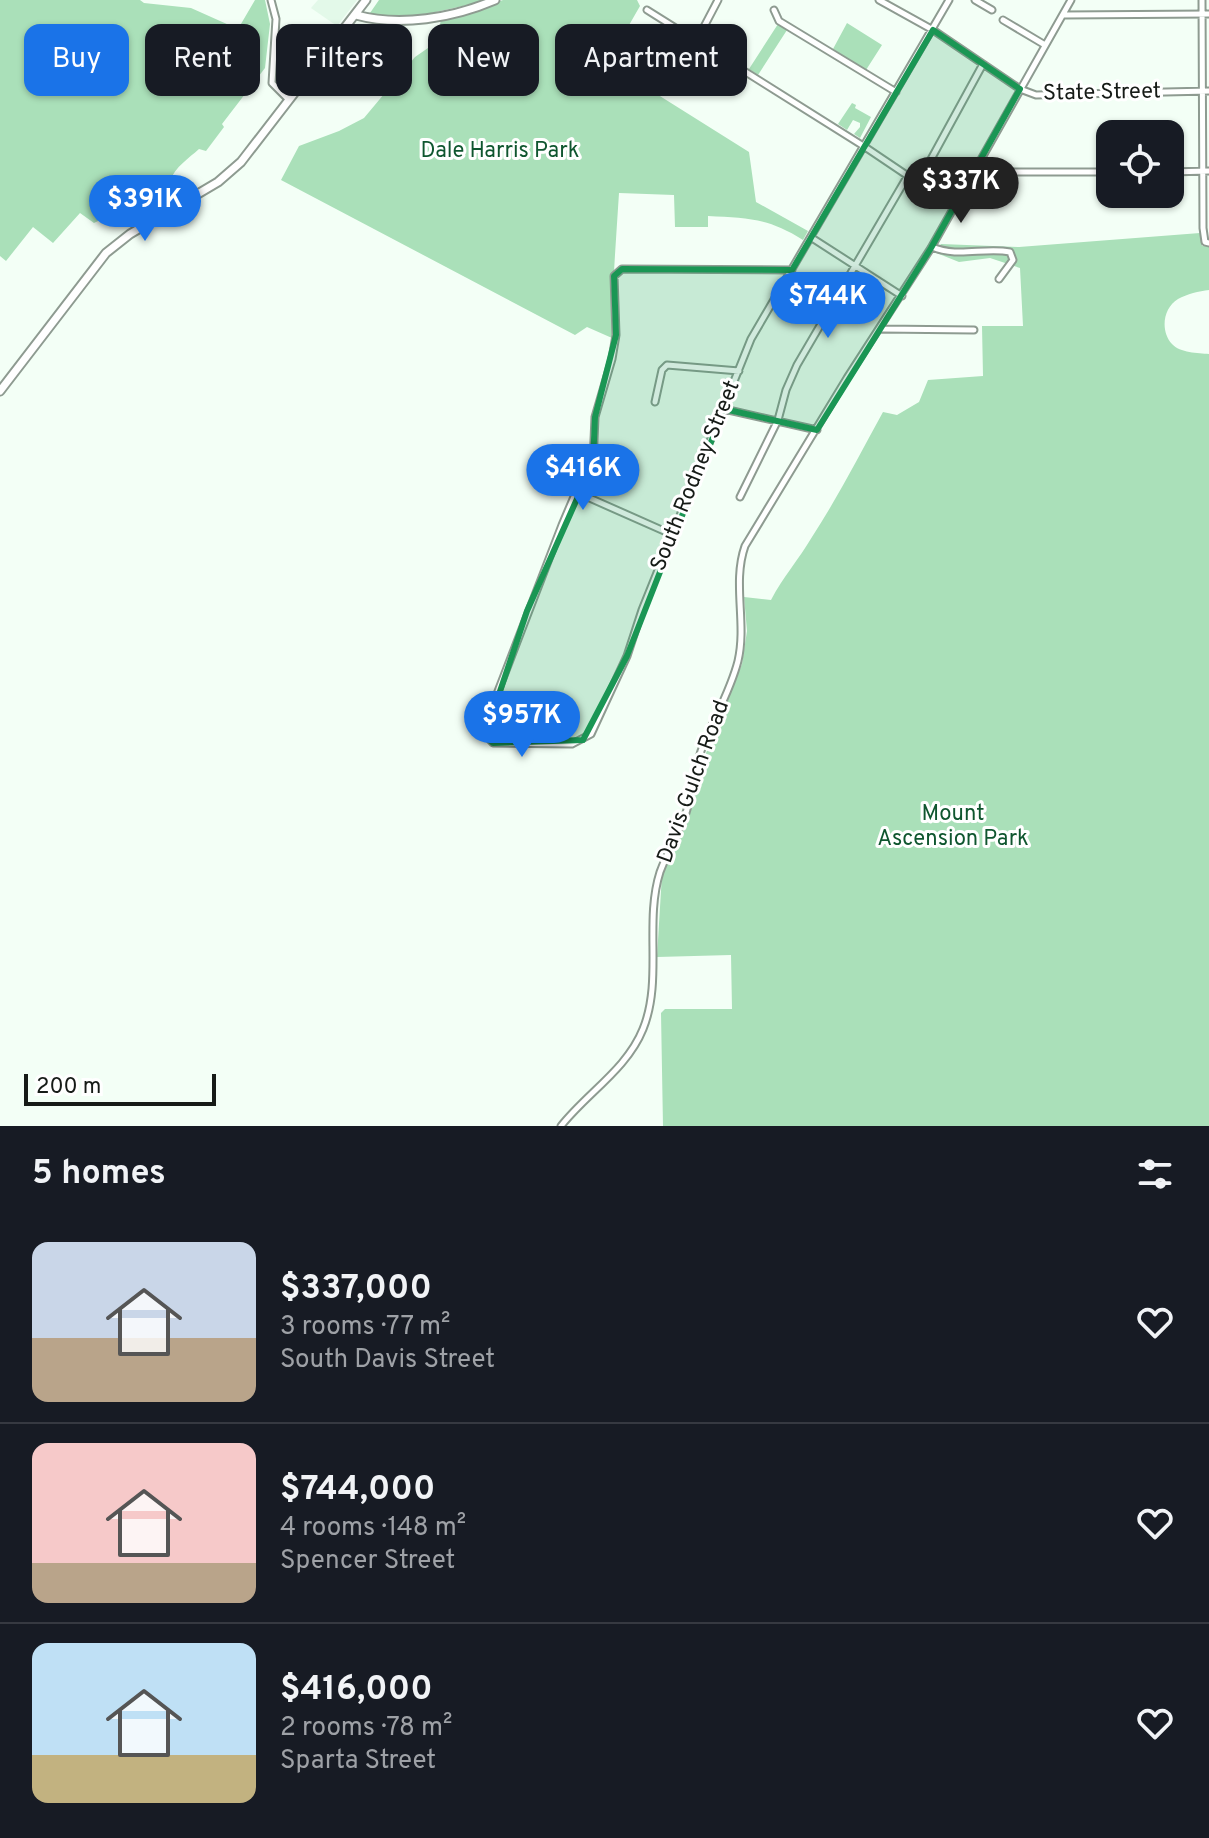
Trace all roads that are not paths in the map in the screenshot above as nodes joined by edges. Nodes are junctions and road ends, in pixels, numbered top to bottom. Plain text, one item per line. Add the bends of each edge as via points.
1 (366, 0) edge
2 (495, 0) edge
3 (718, 0) edge
4 (879, 0) edge
5 (948, 0) edge
6 (975, 0) edge
7 (1071, 0) edge
8 (1202, 0) edge
9 (272, 1) edge
10 (647, 10) dead end
11 (774, 10) dead end
12 (992, 10) dead end
13 (1201, 14) junction
14 (1209, 14) edge
15 (356, 15) junction
16 (1063, 15) junction
17 (1003, 20) dead end
18 (668, 24) edge
19 (705, 24) edge
20 (933, 30) junction
21 (1045, 45) junction
22 (983, 64) junction
23 (747, 74) edge
24 (1020, 89) junction
25 (1201, 91) junction
26 (1209, 91) edge
27 (896, 92) junction
28 (289, 100) junction
29 (865, 147) junction
30 (1201, 171) junction
31 (1209, 171) edge
32 (974, 172) junction
33 (1096, 172) edge
34 (1184, 172) edge
35 (907, 177) junction
36 (918, 183) junction
37 (954, 207) junction
38 (812, 238) junction
39 (1207, 242) edge
40 (932, 247) junction
41 (855, 265) junction
42 (792, 270) junction
43 (999, 279) dead end
44 (902, 296) junction
45 (880, 328) junction
46 (974, 330) dead end
47 (739, 371) junction
48 (0, 391) edge
49 (655, 402) dead end
50 (724, 409) junction
51 (778, 420) junction
52 (817, 430) junction
53 (576, 492) junction
54 (740, 497) dead end
55 (673, 535) junction
56 (561, 1126) edge

1 - 15 street
2 - 15 street via 418,19
3 - 19 street
4 - 20 street, State Street
5 - 20 street, South Rodney Street
6 - 12 street
7 - 16 street, Davis Gulch Road
8 - 13 street
9 - 28 street via 272,83
10 - 18 street
11 - 27 street via 779,21
13 - 14 street
13 - 16 street
13 - 25 street
15 - 28 street
16 - 21 street, Davis Gulch Road
17 - 21 street
20 - 22 street, State Street
20 - 27 street, South Rodney Street
21 - 24 street, Davis Gulch Road
22 - 24 street, State Street
22 - 36 street
23 - 29 street
24 - 25 street, State Street via 1036,95
24 - 32 street, Davis Gulch Road
25 - 26 street, State Street
25 - 30 street
27 - 29 street, South Rodney Street
28 - 48 street via 226,176 106,253
29 - 35 street
29 - 38 street, South Rodney Street
30 - 31 street
30 - 34 street
30 - 39 street
32 - 33 street
32 - 37 street, Davis Gulch Road
35 - 36 street
35 - 41 street
36 - 37 street
37 - 40 street, Davis Gulch Road
38 - 41 street
38 - 42 street, South Rodney Street
40 - 43 street via 959,253 1010,252 1013,260
40 - 44 street, Davis Gulch Road
41 - 44 street
41 - 51 street via 797,365
42 - 47 street, South Rodney Street via 751,339
42 - 53 street via 622,269 614,276 612,359 595,417 593,463
44 - 45 street, Davis Gulch Road
45 - 46 street
45 - 52 street, Davis Gulch Road
47 - 49 street via 667,365
47 - 50 street, South Rodney Street
50 - 51 street
50 - 55 street, South Rodney Street
51 - 52 street
51 - 54 street
52 - 56 street, Davis Gulch Road via 743,553 738,660 660,874 651,994 643,1030 623,1061
53 - 55 street
53 - 55 street, South Rodney Street via 484,728 493,743 572,744 591,734

